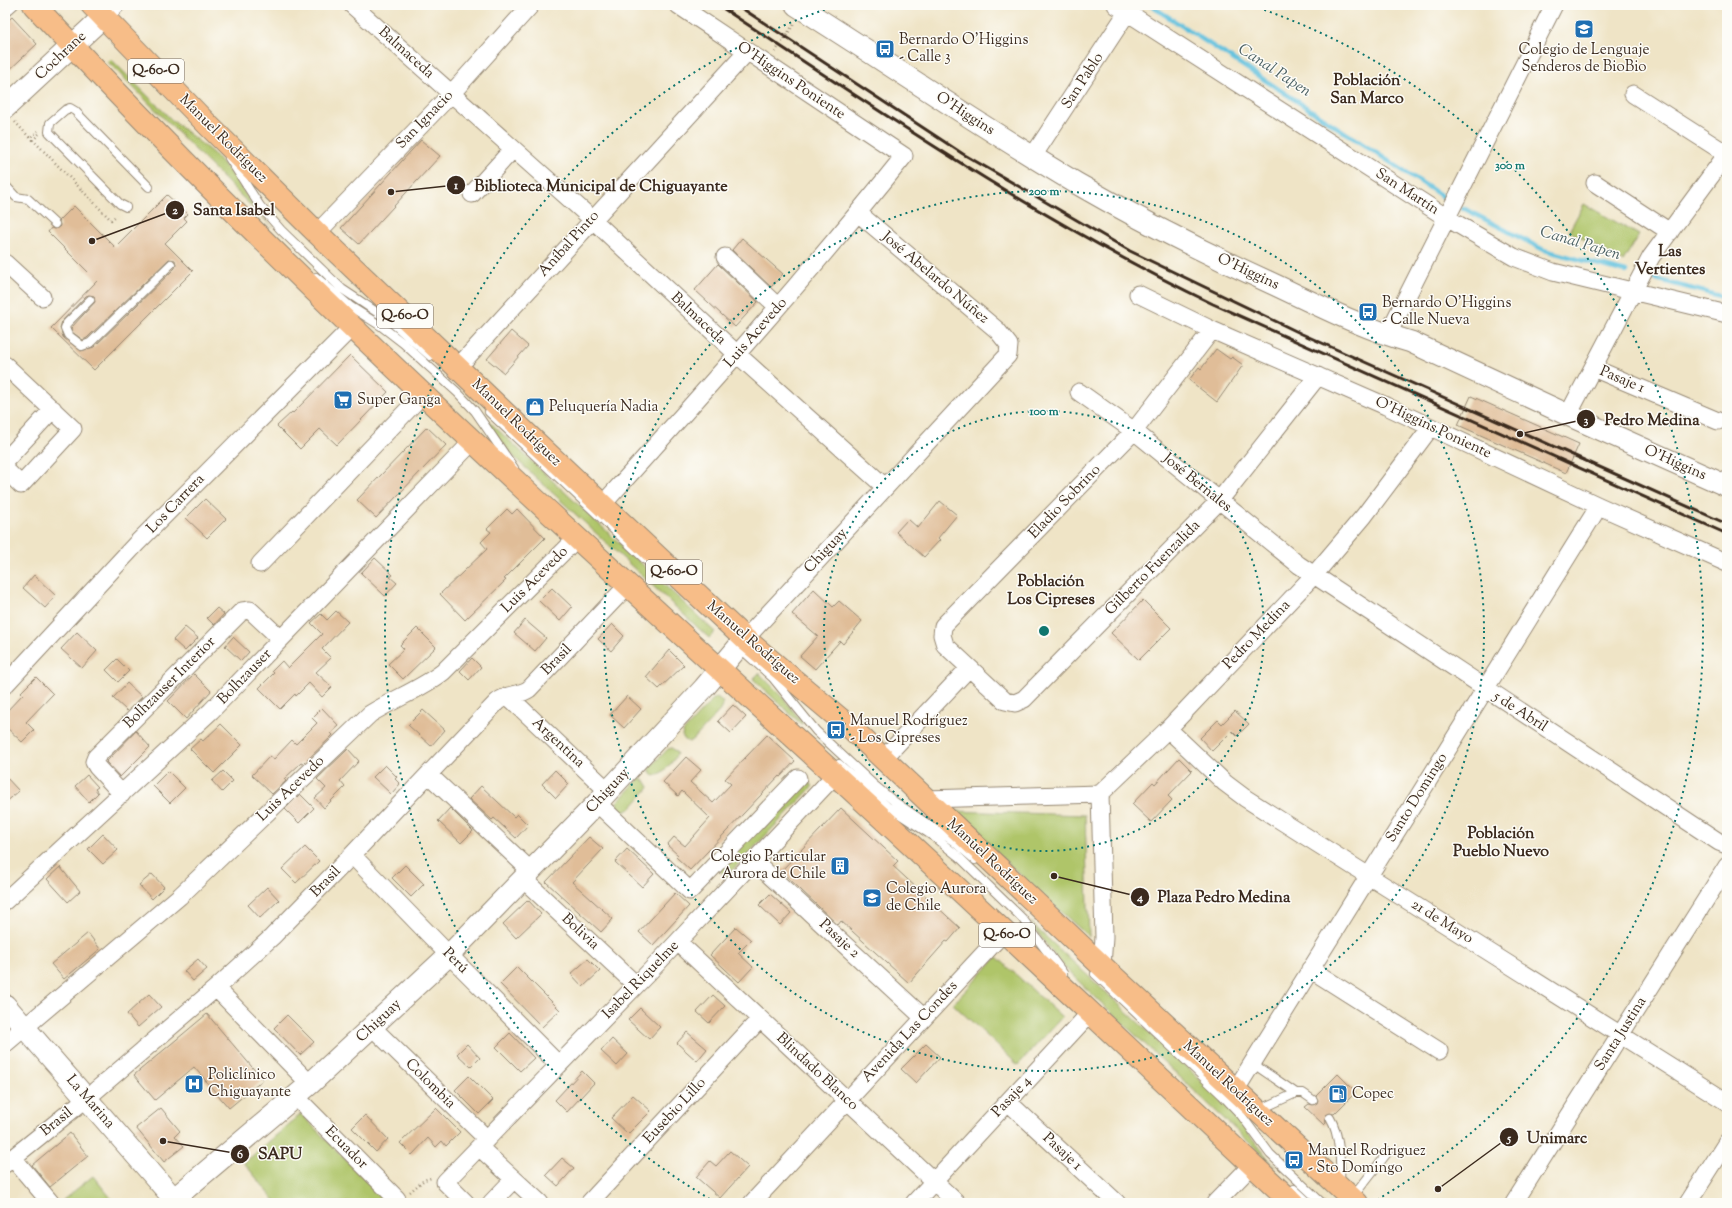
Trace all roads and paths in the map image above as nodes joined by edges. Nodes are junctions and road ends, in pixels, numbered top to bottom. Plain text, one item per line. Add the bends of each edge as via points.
1 (14, 5) edge
2 (34, 5) edge
3 (352, 5) edge
4 (531, 5) edge
5 (678, 5) edge
6 (796, 5) edge
7 (1554, 5) edge
8 (1126, 7) edge
9 (99, 8) edge
10 (5, 13) edge
11 (815, 17) junction
12 (72, 45) junction
13 (747, 52) junction
14 (768, 66) junction
15 (106, 68) dead end
16 (451, 94) junction
17 (1633, 94) dead end
18 (9, 114) edge
19 (209, 126) junction
20 (513, 149) junction
21 (1727, 152) edge
22 (904, 156) joint
23 (1033, 156) junction
24 (1596, 183) dead end
25 (5, 185) edge
26 (149, 187) dead end
27 (472, 194) dead end
28 (126, 207) joint
29 (858, 213) junction
30 (1447, 218) junction
31 (592, 220) junction
32 (55, 224) dead end
33 (1670, 232) junction
34 (317, 233) junction
35 (726, 257) dead end
36 (5, 263) edge
37 (171, 264) dead end
38 (310, 271) dead end
39 (1633, 292) junction
40 (1138, 294) dead end
41 (42, 297) dead end
42 (90, 300) dead end
43 (778, 307) junction
44 (1727, 314) edge
45 (352, 327) junction
46 (1212, 330) junction
47 (1388, 336) junction
48 (1009, 345) joint
49 (738, 355) junction
50 (5, 365) edge
51 (458, 367) junction
52 (1593, 368) junction
53 (1318, 376) junction
54 (1079, 392) dead end
55 (423, 394) junction
56 (53, 409) junction
57 (1568, 415) junction
58 (1718, 421) dead end
59 (1431, 427) junction
60 (1134, 431) junction
61 (473, 441) junction
62 (5, 462) edge
63 (5, 469) edge
64 (1727, 486) edge
65 (885, 487) junction
66 (526, 490) junction
67 (1219, 501) junction
68 (602, 505) junction
69 (1599, 506) junction
70 (577, 538) junction
71 (608, 556) dead end
72 (1727, 563) edge
73 (260, 564) dead end
74 (1314, 575) junction
75 (628, 585) junction
76 (675, 588) dead end
77 (281, 639) junction
78 (730, 654) junction
79 (969, 668) junction
80 (5, 686) edge
81 (1485, 689) junction
82 (508, 696) junction
83 (1168, 729) junction
84 (884, 759) junction
85 (834, 767) junction
86 (429, 775) junction
87 (798, 778) dead end
88 (122, 794) junction
89 (1100, 794) junction
90 (603, 797) junction
91 (925, 799) junction
92 (1727, 846) edge
93 (352, 855) junction
94 (754, 861) junction
95 (980, 865) dead end
96 (1727, 866) edge
97 (527, 875) junction
98 (1368, 876) junction
99 (5, 900) edge
100 (1004, 932) junction
101 (678, 942) junction
102 (448, 955) junction
103 (1096, 968) junction
104 (1310, 969) junction
105 (1068, 978) dead end
106 (636, 985) junction
107 (216, 988) junction
108 (5, 1004) edge
109 (1090, 1013) junction
110 (924, 1018) junction
111 (760, 1019) junction
112 (25, 1027) junction
113 (373, 1028) junction
114 (1621, 1034) junction
115 (5, 1044) edge
116 (1439, 1051) dead end
117 (1252, 1063) junction
118 (559, 1065) junction
119 (303, 1091) junction
120 (1235, 1091) junction
121 (1296, 1093) junction
122 (87, 1098) junction
123 (847, 1100) junction
124 (1313, 1100) dead end
125 (1008, 1102) junction
126 (1727, 1102) edge
127 (1257, 1111) junction
128 (1330, 1118) dead end
129 (1727, 1142) edge
130 (483, 1143) junction
131 (1388, 1152) dead end
132 (9, 1161) edge
133 (1252, 1164) junction
134 (514, 1179) junction
135 (444, 1182) junction
136 (934, 1182) junction
137 (1286, 1182) dead end
138 (1349, 1196) edge
139 (397, 1199) joint
140 (172, 1201) edge
141 (51, 1203) edge
142 (466, 1203) edge
143 (491, 1203) edge
144 (540, 1203) edge
145 (589, 1203) edge
146 (752, 1203) edge
147 (914, 1203) edge
148 (957, 1203) edge
149 (1117, 1203) edge
150 (1215, 1203) edge
151 (1293, 1203) edge
152 (1309, 1203) edge
153 (1322, 1203) edge
154 (1514, 1203) edge
155 (1688, 1203) edge

1 - 10 lane
2 - 12 main road, Manuel Rodríguez / Q-60-O
3 - 16 street, Balmaceda
4 - 16 street, San Ignacio
5 - 13 street, O'Higgins Poniente
6 - 11 street, O'Higgins
7 - 30 street
8 - 23 street, San Pablo
8 - 30 street, San Martín
9 - 12 street, Cochrane
9 - 19 main road, Manuel Rodríguez / Q-60-O
11 - 14 path via 811,21 801,14
11 - 23 street, O'Higgins
12 - 15 lane
12 - 18 street, Cochrane
12 - 45 main road, Manuel Rodríguez / Q-60-O via 238,217
13 - 14 street, O'Higgins Poniente
13 - 31 street, Aníbal Pinto
14 - 22 street, O'Higgins Poniente
16 - 20 street, Balmaceda
16 - 34 street, San Ignacio
17 - 21 street
18 - 28 path via 30,138 38,131 40,133 32,140 111,220
19 - 34 main road, Manuel Rodríguez / Q-60-O
19 - 76 lane via 246,186 273,222 330,278 410,338
20 - 27 street
20 - 31 street, Balmaceda
21 - 33 street
22 - 29 street, Luis Acevedo
23 - 47 street, O'Higgins via 1120,208 1222,261
24 - 33 street
25 - 32 lane via 16,197 28,199
26 - 28 lane via 75,111 70,108 65,110 50,124 49,132 120,204
29 - 43 street, Luis Acevedo
29 - 48 street, José Abelardo Núñez via 997,330
30 - 39 street, San Martín via 1528,263 1553,272
30 - 47 street
31 - 49 street, Balmaceda
31 - 51 street, Aníbal Pinto
33 - 39 street via 1649,262
34 - 51 main road, Manuel Rodríguez / Q-60-O
35 - 43 street
36 - 41 street
37 - 42 lane via 90,343 82,346 68,335 65,328
38 - 66 lane via 351,307 403,342 468,403 508,459
39 - 44 street, San Martín
39 - 52 street
40 - 46 street, O'Higgins Poniente
43 - 49 street, Luis Acevedo
45 - 55 main road, Manuel Rodríguez / Q-60-O
45 - 80 street, Los Carrera via 137,543
46 - 53 street, O'Higgins Poniente
46 - 60 street, Eladio Sobrino
47 - 57 street, O'Higgins via 1411,342
48 - 65 street, Chiguay via 1006,359
49 - 65 street, Balmaceda
49 - 68 street, Luis Acevedo
50 - 56 street
51 - 68 main road, Manuel Rodríguez / Q-60-O
52 - 57 street
52 - 58 street, Pasaje 1
53 - 59 street, O'Higgins Poniente
53 - 67 street, Gilberto Fuenzalida
54 - 60 street, José Bernales
55 - 61 main road, Manuel Rodríguez / Q-60-O
55 - 73 street
56 - 62 street
56 - 63 street via 73,429 21,484
57 - 64 street, O'Higgins
59 - 69 street, O'Higgins Poniente
59 - 74 street, Pedro Medina via 1364,516
60 - 67 street, José Bernales
60 - 79 street, Eladio Sobrino via 946,623 942,631 943,640
61 - 66 main road, Manuel Rodríguez / Q-60-O
61 - 77 street, Bolhzauser
65 - 78 street, Chiguay
66 - 70 main road, Manuel Rodríguez / Q-60-O
67 - 74 street, José Bernales
67 - 79 street, Gilberto Fuenzalida via 1024,699 1015,703 1005,701
68 - 78 main road, Manuel Rodríguez / Q-60-O
69 - 72 street, O'Higgins Poniente
69 - 81 street, Santo Domingo
70 - 71 lane
70 - 75 main road, Manuel Rodríguez / Q-60-O
70 - 112 street, Luis Acevedo via 443,672 427,684 390,701 370,714 180,896
74 - 81 street, 5 de Abril
74 - 83 street, Pedro Medina
75 - 78 main road, Manuel Rodríguez / Q-60-O
75 - 82 street, Brasil via 529,688 522,693
77 - 88 street, Bolhzauser via 212,711
77 - 88 street, Bolhzauser Interior via 250,610 242,612 96,756 94,762 97,767
78 - 84 main road, Manuel Rodríguez / Q-60-O via 848,725
78 - 85 main road, Manuel Rodríguez / Q-60-O
78 - 90 street, Chiguay
78 - 95 lane via 773,678 816,731 868,778 895,802 953,841
79 - 84 street
81 - 92 street, 5 de Abril
81 - 98 street, Santo Domingo
82 - 86 street, Brasil via 497,702
82 - 90 street, Argentina
83 - 89 street, Pedro Medina
83 - 98 street, 21 de Mayo via 1225,783
84 - 91 main road, Manuel Rodríguez / Q-60-O
85 - 94 street, Isabel Riquelme
85 - 100 main road, Manuel Rodríguez / Q-60-O
85 - 105 lane via 958,856 1022,918 1055,965
86 - 93 street, Brasil
86 - 97 street, Bolivia
87 - 90 street, Argentina via 690,891
88 - 99 street, Bolhzauser
89 - 91 street
89 - 103 street via 1104,937
90 - 97 street, Chiguay
91 - 103 main road, Manuel Rodríguez / Q-60-O
93 - 102 street, Perú
93 - 107 street, Brasil via 272,937
94 - 101 street, Isabel Riquelme
94 - 110 street, Pasaje 2
96 - 114 street, Santa Justina
97 - 102 street, Chiguay
97 - 106 street, Bolivia
98 - 104 street, Santo Domingo
98 - 114 street, 21 de Mayo
100 - 109 main road, Manuel Rodríguez / Q-60-O
100 - 110 street, Avenida Las Condes
101 - 106 street, Isabel Riquelme
101 - 111 street, Blindado Blanco
102 - 113 street, Chiguay
102 - 118 street, Perú
103 - 120 main road, Manuel Rodríguez / Q-60-O
103 - 153 lane via 1241,1115 1270,1154
104 - 116 street
104 - 117 street, Santo Domingo
106 - 118 street, Isabel Riquelme
107 - 119 street, Ecuador
107 - 122 street, Brasil
108 - 112 street, La Marina
109 - 125 street, Pasaje 4
109 - 133 main road, Manuel Rodríguez / Q-60-O
110 - 123 street, Avenida Las Condes
111 - 123 street, Blindado Blanco
111 - 145 street, Eusebio Lillo
112 - 115 street, Luis Acevedo
112 - 122 street, La Marina
113 - 119 street, Chiguay
113 - 130 street, Colombia
114 - 126 street, 21 de Mayo
114 - 154 street, Santa Justina
117 - 120 street, Santo Domingo
117 - 121 lane
118 - 130 street, Isabel Riquelme
119 - 139 street, Ecuador
119 - 140 street, Chiguay
120 - 127 main road, Manuel Rodríguez / Q-60-O
121 - 124 lane via 1303,1093
121 - 127 lane
122 - 132 street, Brasil
122 - 140 street, La Marina
123 - 136 street, Blindado Blanco
123 - 146 street, Avenida Las Condes
125 - 136 street, Pasaje 4
125 - 149 street, Pasaje 1
127 - 138 main road, Manuel Rodríguez / Q-60-O
128 - 138 lane via 1336,1132 1341,1168
129 - 155 street
130 - 134 street, Colombia
130 - 135 street, Isabel Riquelme
131 - 138 lane
132 - 141 street
133 - 150 street
133 - 151 main road, Manuel Rodríguez / Q-60-O
134 - 143 street
134 - 144 street, Colombia
135 - 139 path via 434,1178 424,1180 403,1200
135 - 142 street
136 - 147 street, Pasaje 4
136 - 148 street, Blindado Blanco
137 - 152 lane

